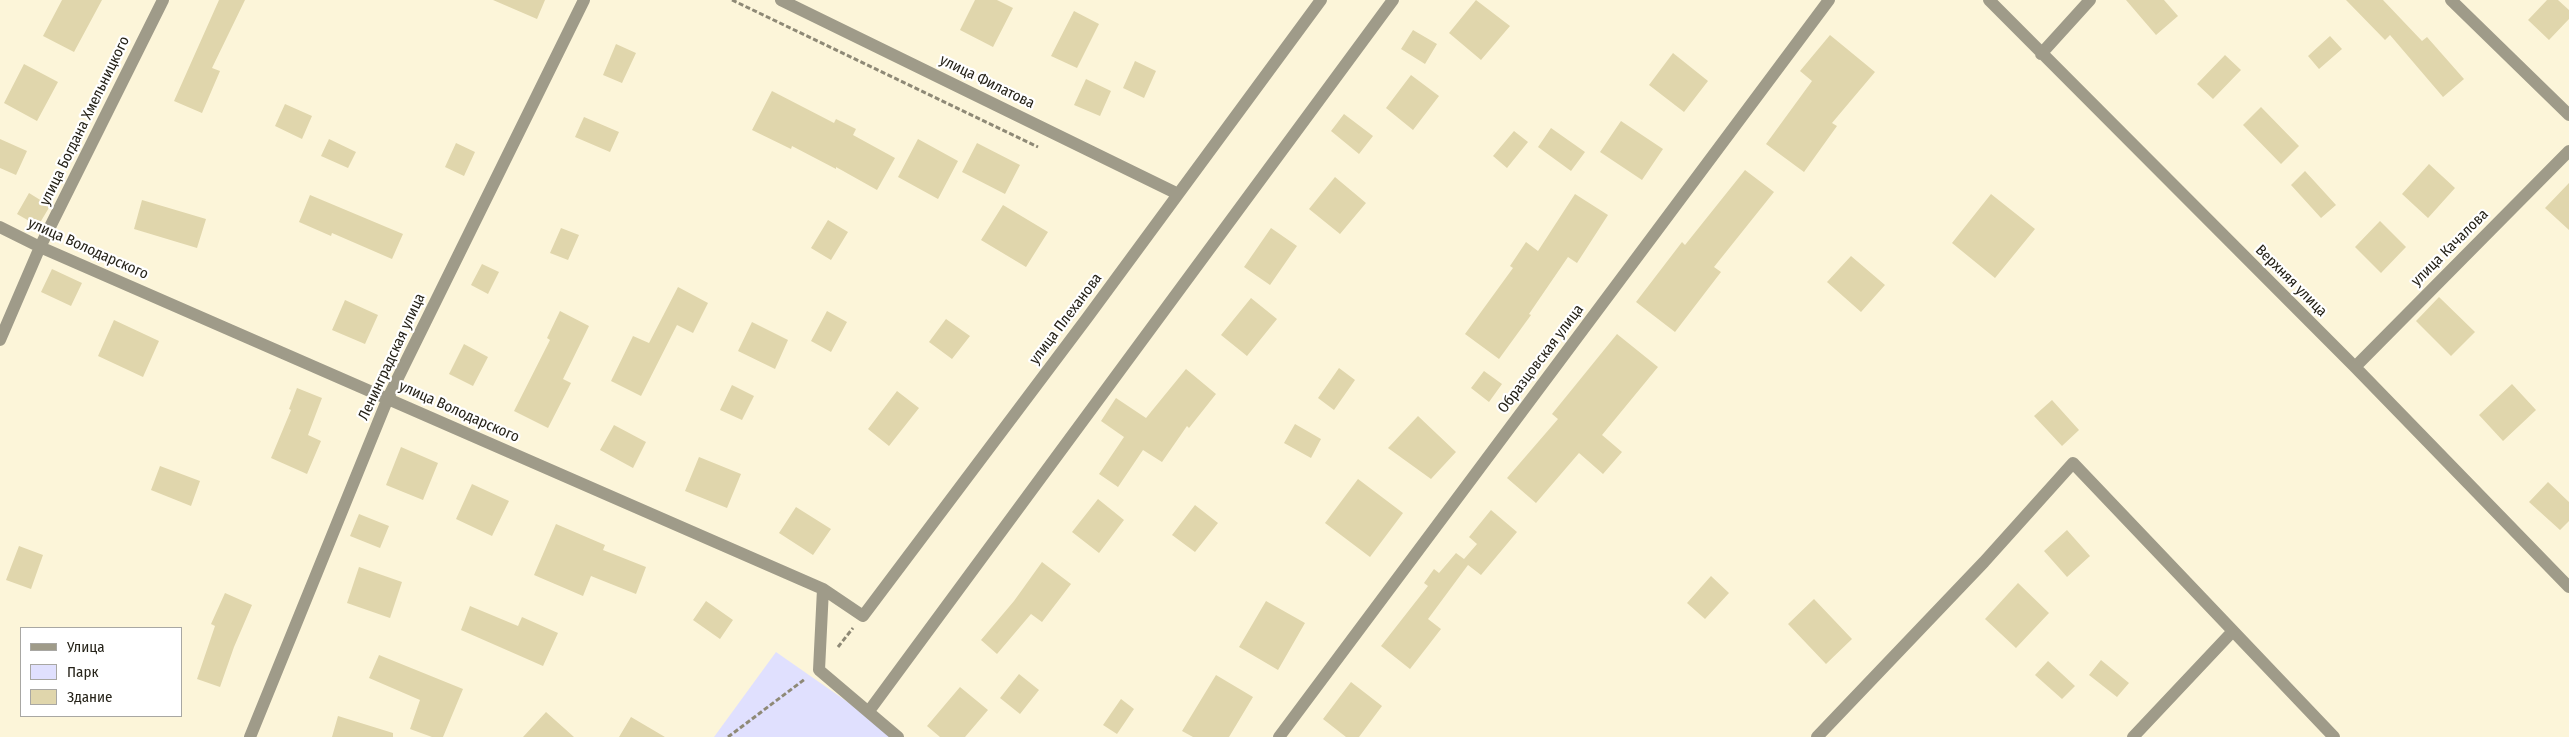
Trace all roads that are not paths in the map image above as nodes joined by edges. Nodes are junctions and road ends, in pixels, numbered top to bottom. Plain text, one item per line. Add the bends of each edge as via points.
1 (163, 0) edge
2 (584, 0) edge
3 (782, 0) edge
4 (1321, 0) edge
5 (1393, 0) edge
6 (1829, 0) edge
7 (1989, 0) edge
8 (2090, 0) edge
9 (2451, 0) edge
10 (2041, 54) junction
11 (2569, 115) edge
12 (2569, 151) edge
13 (1178, 194) junction
14 (0, 227) edge
15 (40, 247) junction
16 (0, 340) edge
17 (2355, 367) junction
18 (388, 398) junction
19 (2569, 587) edge
20 (822, 589) junction
21 (2233, 631) junction
22 (869, 712) junction
23 (250, 737) edge
24 (898, 737) edge
25 (1279, 737) edge
26 (1817, 737) edge
27 (2132, 737) edge
28 (2334, 737) edge

1 - 15 street, улица Богдана Хмельницкого
2 - 18 street, Ленинградская улица
3 - 13 street, улица Филатова
4 - 13 street, улица Плеханова
5 - 22 street
6 - 25 street, Образцовская улица
7 - 10 street, Верхняя улица
8 - 10 street
9 - 11 street
10 - 17 street, Верхняя улица
12 - 17 street, улица Качалова
13 - 20 street, улица Плеханова via 863,616
14 - 15 street, улица Володарского
15 - 16 street, улица Богдана Хмельницкого
15 - 18 street, улица Володарского
17 - 19 street, Верхняя улица
18 - 20 street, улица Володарского
18 - 23 street, Ленинградская улица
20 - 22 street via 819,670
21 - 26 street via 2073,463 1984,562
21 - 27 street
21 - 28 street
22 - 24 street

